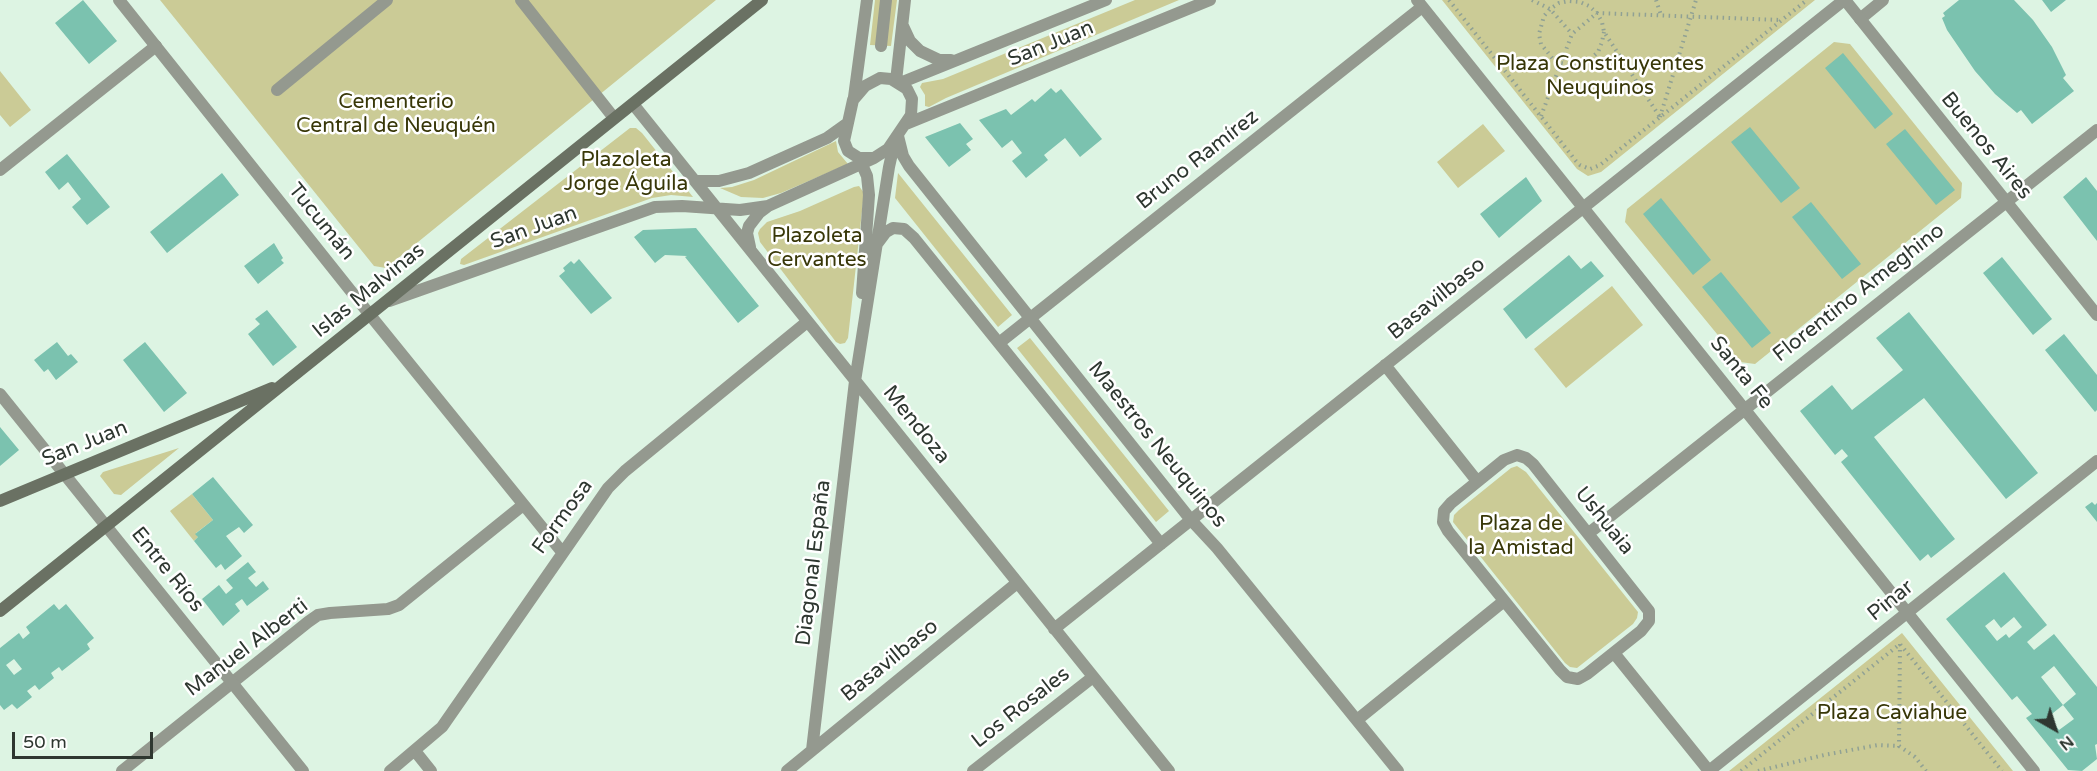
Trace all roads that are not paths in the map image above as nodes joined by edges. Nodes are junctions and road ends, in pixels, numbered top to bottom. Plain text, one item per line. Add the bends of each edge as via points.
1 (119, 0) edge
2 (387, 0) edge
3 (520, 0) edge
4 (762, 0) edge
5 (867, 0) edge
6 (886, 0) edge
7 (905, 0) edge
8 (1106, 0) edge
9 (1210, 0) edge
10 (1844, 0) edge
11 (1883, 0) edge
12 (1420, 4) edge
13 (1860, 19) junction
14 (903, 21) junction
15 (156, 46) junction
16 (881, 46) dead end
17 (958, 60) junction
18 (898, 82) junction
19 (277, 90) dead end
20 (853, 100) junction
21 (633, 104) junction
22 (614, 118) junction
23 (849, 122) junction
24 (906, 124) junction
25 (2097, 130) edge
26 (896, 138) junction
27 (865, 160) junction
28 (0, 170) edge
29 (695, 181) junction
30 (2006, 202) junction
31 (768, 206) junction
32 (716, 207) junction
33 (1584, 207) junction
34 (877, 245) junction
35 (751, 251) junction
36 (387, 301) junction
37 (370, 315) junction
38 (2097, 315) edge
39 (1030, 318) junction
40 (807, 322) junction
41 (999, 343) junction
42 (1385, 365) junction
43 (855, 381) junction
44 (285, 383) junction
45 (0, 394) edge
46 (1745, 409) junction
47 (2097, 461) edge
48 (64, 473) junction
49 (1477, 481) junction
50 (0, 501) edge
51 (523, 505) junction
52 (1191, 520) junction
53 (106, 526) junction
54 (1588, 533) junction
55 (1161, 544) junction
56 (562, 552) junction
57 (1017, 583) junction
58 (1504, 601) junction
59 (0, 611) edge
60 (1907, 612) junction
61 (1054, 629) junction
62 (1614, 653) junction
63 (1093, 677) junction
64 (232, 682) junction
65 (1357, 720) junction
66 (812, 750) junction
67 (415, 751) junction
68 (130, 768) edge
69 (1162, 769) edge
70 (303, 771) edge
71 (390, 771) edge
72 (431, 771) edge
73 (787, 771) edge
74 (973, 771) edge
75 (1398, 771) edge
76 (1709, 771) edge
77 (2034, 771) edge

1 - 15 street, Tucumán
2 - 19 street
3 - 22 street
4 - 21 main road, Islas Malvinas
5 - 20 street, Diagonal España
6 - 16 street
7 - 14 street
8 - 17 street, San Juan
9 - 24 street, San Juan
10 - 13 street, Buenos Aires
10 - 33 street, Basavilbaso
11 - 13 street
12 - 33 street, Santa Fe
12 - 39 street, Bruno Ramírez
13 - 30 street, Buenos Aires
14 - 17 street via 906,34 920,51 939,60
14 - 18 street
15 - 28 street
15 - 37 street, Tucumán
17 - 18 street, San Juan
18 - 20 street via 873,80
18 - 24 street, Diagonal España via 912,99
20 - 23 street, Diagonal España
21 - 22 main road, Islas Malvinas
21 - 29 street, Mendoza
22 - 36 main road, Islas Malvinas
23 - 27 street, Diagonal España via 845,146
23 - 29 street via 827,138 743,175
24 - 26 street, Diagonal España
25 - 30 street, Florentino Ameghino
26 - 27 street, Diagonal España via 888,149
26 - 34 street, Diagonal España
26 - 39 street, Maestros Neuquinos via 909,166
27 - 31 street, San Juan
27 - 43 street, Diagonal España via 869,195
29 - 32 street, Mendoza
30 - 38 street, Buenos Aires
30 - 46 street, Florentino Ameghino
31 - 32 street, San Juan via 740,210
31 - 35 street, San Juan via 749,226
32 - 35 street, Mendoza
32 - 36 street, San Juan via 670,206 641,211
33 - 42 street, Basavilbaso
33 - 46 street, Santa Fe
34 - 41 street via 893,228 908,232
34 - 43 street, Diagonal España
35 - 40 street, Mendoza
36 - 37 main road, Islas Malvinas
37 - 44 main road, Islas Malvinas
37 - 51 street, Tucumán
39 - 41 street, Bruno Ramírez
39 - 52 street, Maestros Neuquinos
40 - 43 street, Mendoza
40 - 56 street, Formosa via 617,478
41 - 55 street
42 - 49 street
42 - 52 street, Basavilbaso
43 - 57 street, Mendoza
43 - 66 street, Diagonal España
44 - 48 main road, San Juan
44 - 53 main road, Islas Malvinas
45 - 48 street, Entre Ríos
46 - 54 street, Florentino Ameghino
46 - 60 street, Santa Fe
47 - 60 street, Pinar
48 - 50 main road, San Juan
48 - 53 street, Entre Ríos
49 - 54 street, Ushuaia via 1508,457 1526,458
49 - 58 street, Ushuaia via 1447,507 1443,522
51 - 56 street, Tucumán
51 - 64 street, Manuel Alberti via 399,605 318,615
52 - 55 street, Basavilbaso
52 - 65 street, Maestros Neuquinos
53 - 59 main road, Islas Malvinas
53 - 64 street, Entre Ríos
54 - 62 street, Ushuaia via 1649,611 1646,626
55 - 61 street, Basavilbaso
56 - 67 street, Formosa via 442,727
57 - 61 street, Mendoza
57 - 66 street, Basavilbaso
58 - 62 street, Ushuaia via 1567,677 1583,677
58 - 65 street
60 - 76 street, Pinar
60 - 77 street, Santa Fe
61 - 63 street, Mendoza
62 - 76 street
63 - 69 street, Mendoza
63 - 74 street, Los Rosales
64 - 68 street, Manuel Alberti
64 - 70 street, Entre Ríos
65 - 75 street, Maestros Neuquinos
66 - 73 street, Basavilbaso
67 - 71 street, Formosa
67 - 72 street

